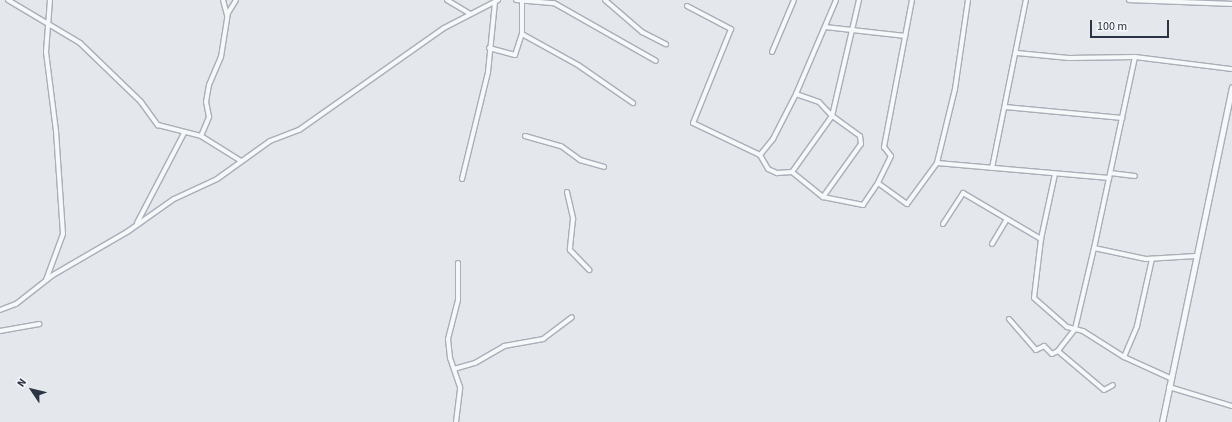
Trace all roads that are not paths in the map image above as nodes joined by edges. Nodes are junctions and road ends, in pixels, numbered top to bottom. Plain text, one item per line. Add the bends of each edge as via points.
1 (8, 0) edge
2 (50, 0) edge
3 (223, 0) edge
4 (236, 0) edge
5 (447, 0) edge
6 (516, 0) edge
7 (605, 0) edge
8 (794, 0) edge
9 (836, 0) edge
10 (859, 0) edge
11 (912, 0) edge
12 (968, 0) edge
13 (1026, 0) edge
14 (1129, 0) edge
15 (1132, 0) edge
16 (496, 1) edge
17 (522, 1) edge
18 (543, 2) edge
19 (1193, 2) edge
20 (1232, 4) edge
21 (687, 6) dead end
22 (470, 14) junction
23 (227, 16) junction
24 (47, 24) junction
25 (825, 27) junction
26 (854, 32) junction
27 (522, 34) junction
28 (906, 36) junction
29 (666, 44) dead end
30 (489, 48) junction
31 (772, 52) dead end
32 (1017, 53) junction
33 (1135, 57) junction
34 (656, 61) dead end
35 (1232, 69) edge
36 (1232, 87) edge
37 (796, 94) junction
38 (633, 103) dead end
39 (1005, 107) junction
40 (832, 116) junction
41 (1122, 118) junction
42 (184, 133) junction
43 (201, 136) junction
44 (525, 136) dead end
45 (760, 155) junction
46 (241, 161) junction
47 (937, 163) junction
48 (604, 167) dead end
49 (992, 168) junction
50 (792, 172) junction
51 (1110, 173) junction
52 (1055, 174) junction
53 (1135, 176) dead end
54 (1109, 178) junction
55 (462, 179) dead end
56 (878, 182) junction
57 (567, 192) dead end
58 (823, 197) junction
59 (1007, 219) junction
60 (944, 224) dead end
61 (136, 225) junction
62 (1041, 239) junction
63 (992, 244) dead end
64 (1094, 248) junction
65 (1196, 256) junction
66 (1152, 259) junction
67 (458, 263) dead end
68 (589, 270) dead end
69 (46, 281) junction
70 (0, 310) edge
71 (572, 317) dead end
72 (1009, 319) dead end
73 (39, 324) dead end
74 (1075, 329) junction
75 (0, 331) edge
76 (1058, 351) junction
77 (1124, 357) junction
78 (454, 369) junction
79 (1170, 378) junction
80 (1113, 385) dead end
81 (1169, 387) junction
82 (1232, 406) edge
83 (456, 422) edge
84 (1162, 422) edge

1 - 24 street
2 - 24 street
3 - 23 street
4 - 23 street
5 - 22 street
6 - 17 street
7 - 29 street via 642,32
8 - 31 street
9 - 25 street
10 - 26 street
11 - 28 street
12 - 47 street via 955,89
13 - 32 street
14 - 15 street
15 - 19 street
16 - 22 street
16 - 30 street
17 - 18 street
17 - 27 street
18 - 34 street via 554,3
19 - 20 street
21 - 45 street via 731,29 693,122
22 - 46 street via 418,46 346,100
23 - 43 street via 220,57 207,93 209,117
24 - 42 street via 80,43 101,61 158,125
24 - 69 street via 63,234
25 - 26 street
25 - 37 street
26 - 28 street
26 - 40 street
27 - 30 street via 515,55
27 - 38 street via 578,66
28 - 56 street via 884,147 891,156
30 - 55 street via 488,72
32 - 33 street via 1069,58
32 - 39 street
33 - 35 street
33 - 41 street
36 - 65 street
37 - 40 street via 820,102
37 - 45 street via 773,139
39 - 41 street
39 - 49 street
40 - 50 street
40 - 58 street via 860,136 861,144
41 - 51 street
42 - 43 street
42 - 61 street
43 - 46 street
44 - 48 street via 561,146 580,160
45 - 50 street via 768,169 777,173
46 - 61 street
47 - 49 street
47 - 56 street via 908,204
49 - 52 street
50 - 58 street
51 - 53 street
51 - 54 street
52 - 54 street
52 - 62 street
54 - 64 street
56 - 58 street via 863,206
57 - 68 street via 573,219 570,250
59 - 60 street via 963,193
59 - 62 street
59 - 63 street
61 - 69 street
62 - 74 street via 1034,298 1067,327
64 - 66 street
64 - 74 street
65 - 66 street
65 - 79 street
66 - 77 street via 1137,326
67 - 78 street via 458,300 448,339
69 - 70 street via 16,304
71 - 78 street via 543,339 504,346 475,363
72 - 76 street via 1036,350 1044,346 1052,354
73 - 75 street
74 - 76 street
74 - 77 street
76 - 80 street via 1104,390
77 - 79 street
78 - 83 street via 460,387
79 - 81 street
81 - 82 street
81 - 84 street

